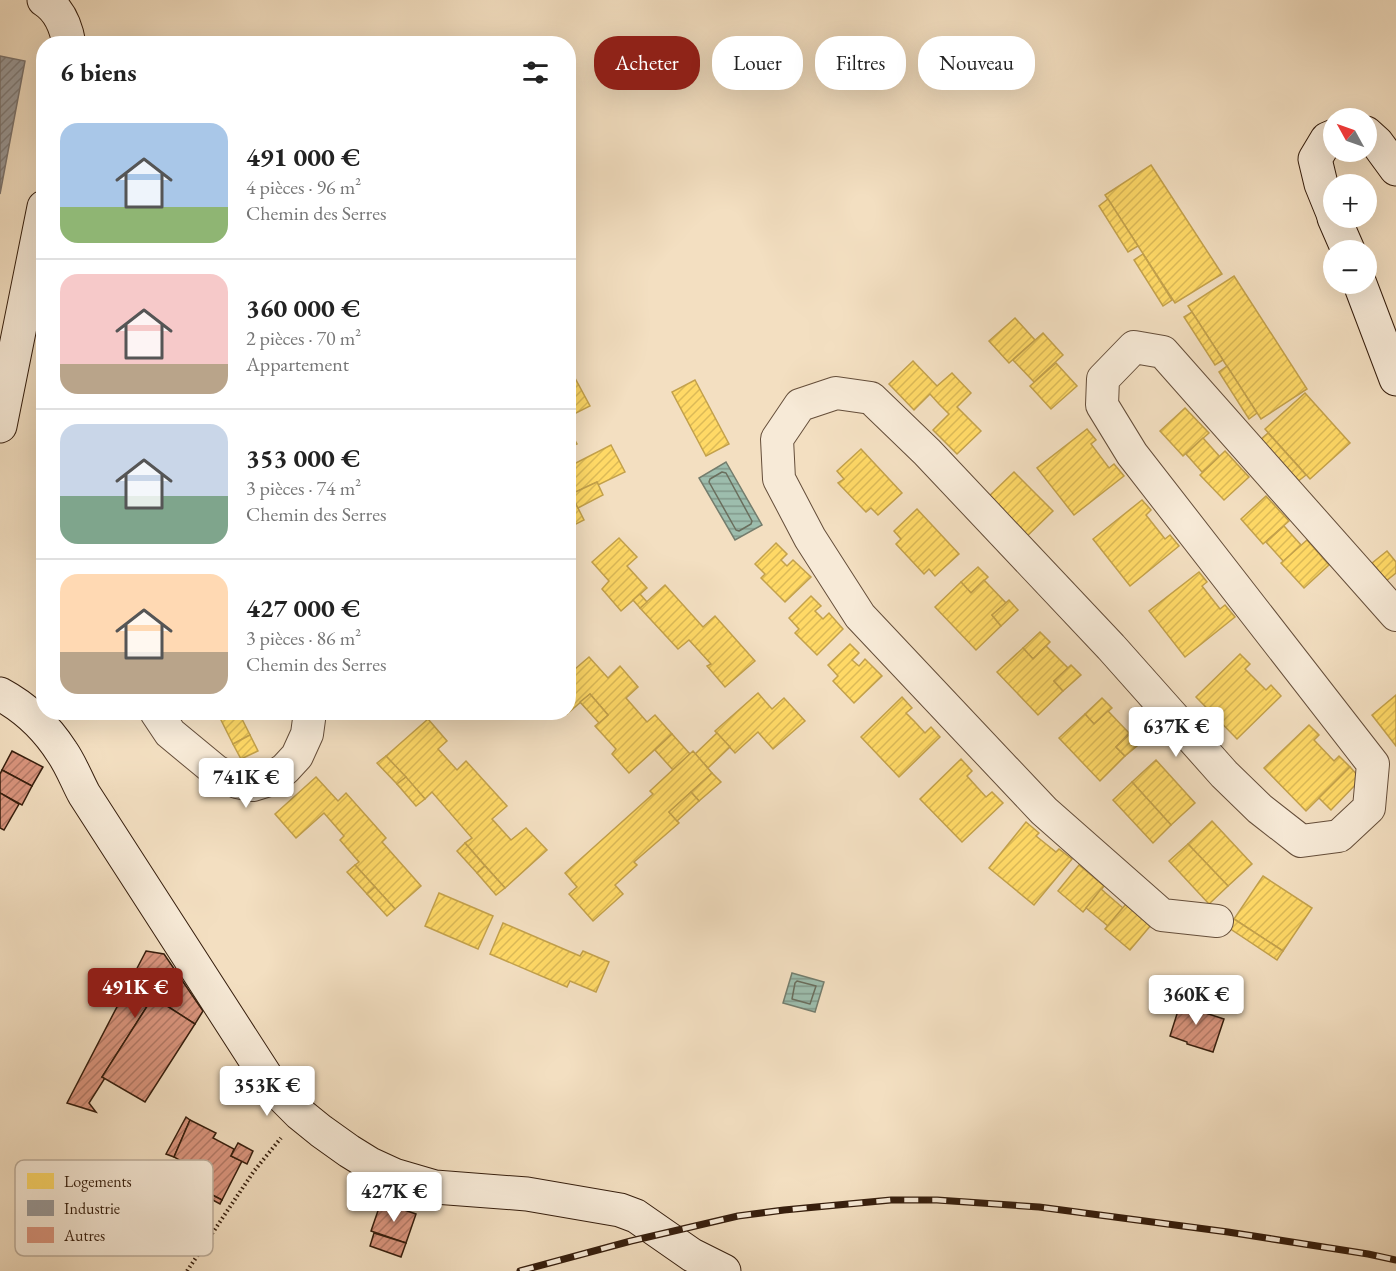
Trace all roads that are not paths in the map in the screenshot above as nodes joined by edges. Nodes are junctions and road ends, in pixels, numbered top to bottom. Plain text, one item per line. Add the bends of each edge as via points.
1 (44, 0) edge
2 (68, 36) edge
3 (1377, 143) edge
4 (1323, 147) edge
5 (1396, 169) edge
6 (1323, 189) edge
7 (36, 253) edge
8 (1364, 294) edge
9 (1396, 380) edge
10 (0, 426) edge
11 (1396, 615) edge
12 (0, 682) edge
13 (0, 687) edge
14 (0, 694) edge
15 (36, 719) edge
16 (37, 720) edge
17 (161, 720) edge
18 (309, 720) edge
19 (1217, 921) dead end
20 (723, 1271) edge

1 - 2 street via 60,15
3 - 5 street
4 - 6 street via 1315,159
7 - 10 street
8 - 9 street
11 - 19 street via 1162,352 1134,347 1103,379 1102,405 1132,454 1372,764 1369,808 1339,836 1301,841 1224,774 1111,647 871,398 836,393 800,405 777,439 779,479 810,538 860,616 1044,811 1162,915
12 - 13 street
14 - 15 street
16 - 20 street via 63,752 84,795 269,1081 300,1114 349,1151 394,1175 435,1187 527,1194 620,1210
17 - 18 street via 170,733 216,771 253,785 269,780 297,756

